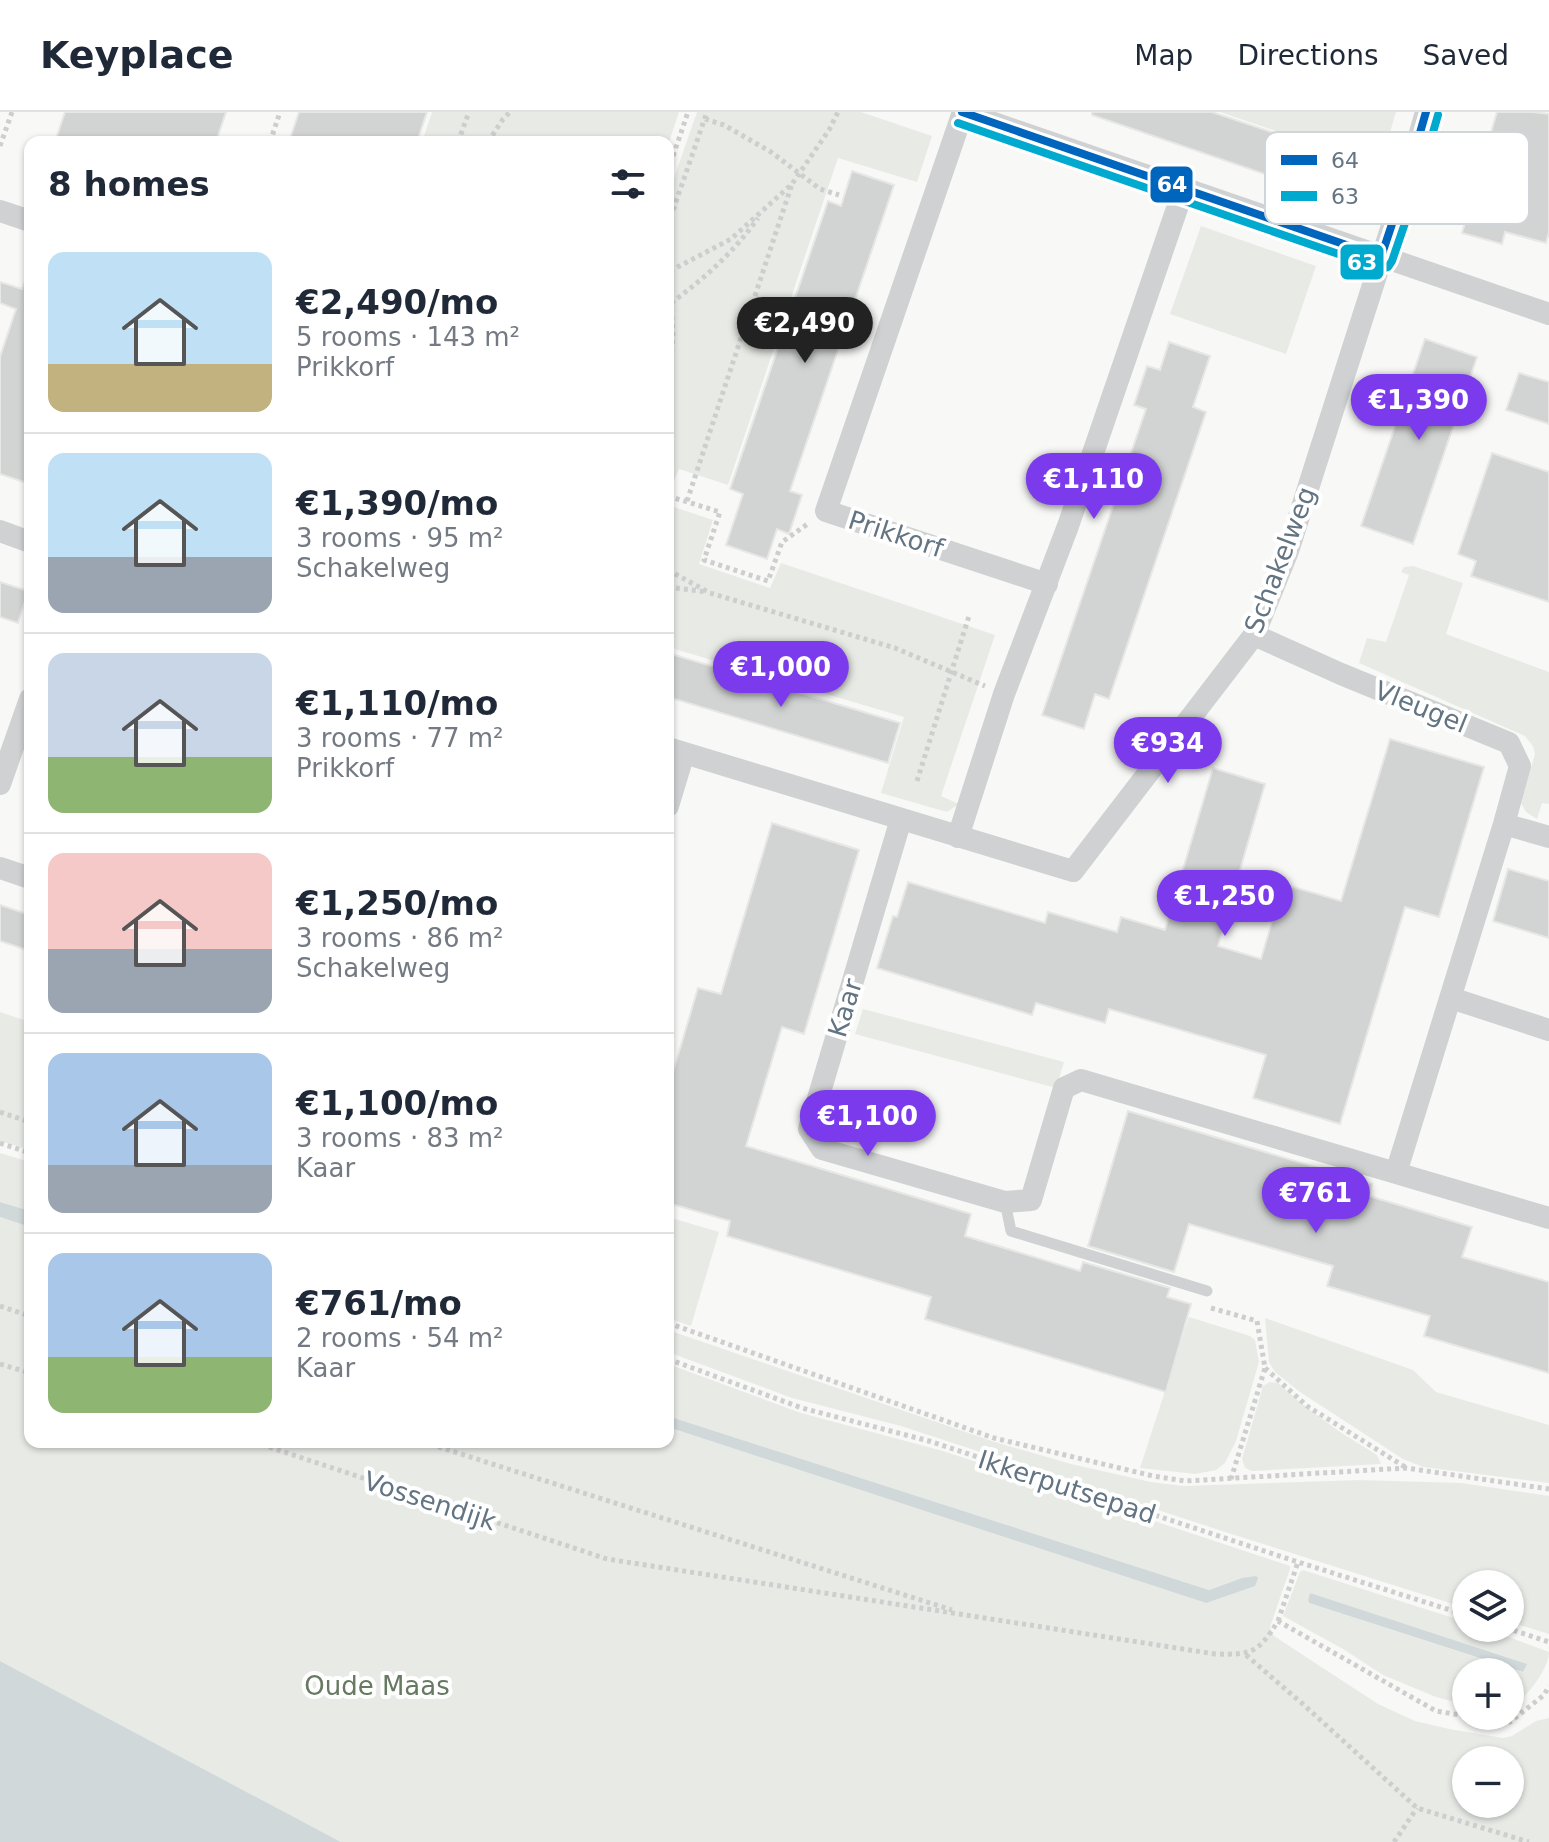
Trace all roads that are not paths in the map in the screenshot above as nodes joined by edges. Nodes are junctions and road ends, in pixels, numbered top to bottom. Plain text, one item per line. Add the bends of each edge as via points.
1 (962, 112) edge
2 (1426, 112) edge
3 (1420, 132) edge
4 (1184, 188) junction
5 (0, 211) edge
6 (1265, 216) edge
7 (24, 219) edge
8 (1287, 224) edge
9 (1392, 224) edge
10 (1381, 257) junction
11 (1549, 314) edge
12 (0, 531) edge
13 (24, 540) edge
14 (1047, 584) junction
15 (1254, 635) junction
16 (24, 716) edge
17 (676, 751) edge
18 (0, 784) edge
19 (901, 819) junction
20 (1504, 824) junction
21 (958, 837) junction
22 (1549, 837) edge
23 (0, 868) edge
24 (24, 876) edge
25 (1451, 998) junction
26 (1549, 1030) edge
27 (1396, 1173) junction
28 (1005, 1202) junction
29 (1549, 1218) edge
30 (1207, 1291) road end

1 - 4 street
1 - 14 street, Prikkorf via 826,511
2 - 3 street, Schakelweg
4 - 6 street
4 - 14 street
5 - 7 street
8 - 10 street
9 - 10 street, Schakelweg
10 - 11 street
10 - 15 street, Schakelweg via 1288,551
12 - 13 street
14 - 21 street via 1004,694
15 - 20 street, Vleugel via 1509,743 1520,766
15 - 21 street, Schakelweg via 1073,871
16 - 18 street
17 - 19 street, Schakelweg
19 - 21 street, Schakelweg
19 - 28 street, Kaar via 809,1129 822,1149
20 - 22 street
20 - 25 street, Vleugel
23 - 24 street
25 - 26 street
25 - 27 street, Vleugel
27 - 28 street via 1081,1080 1064,1088 1031,1200
27 - 29 street
28 - 30 lane via 1011,1231

